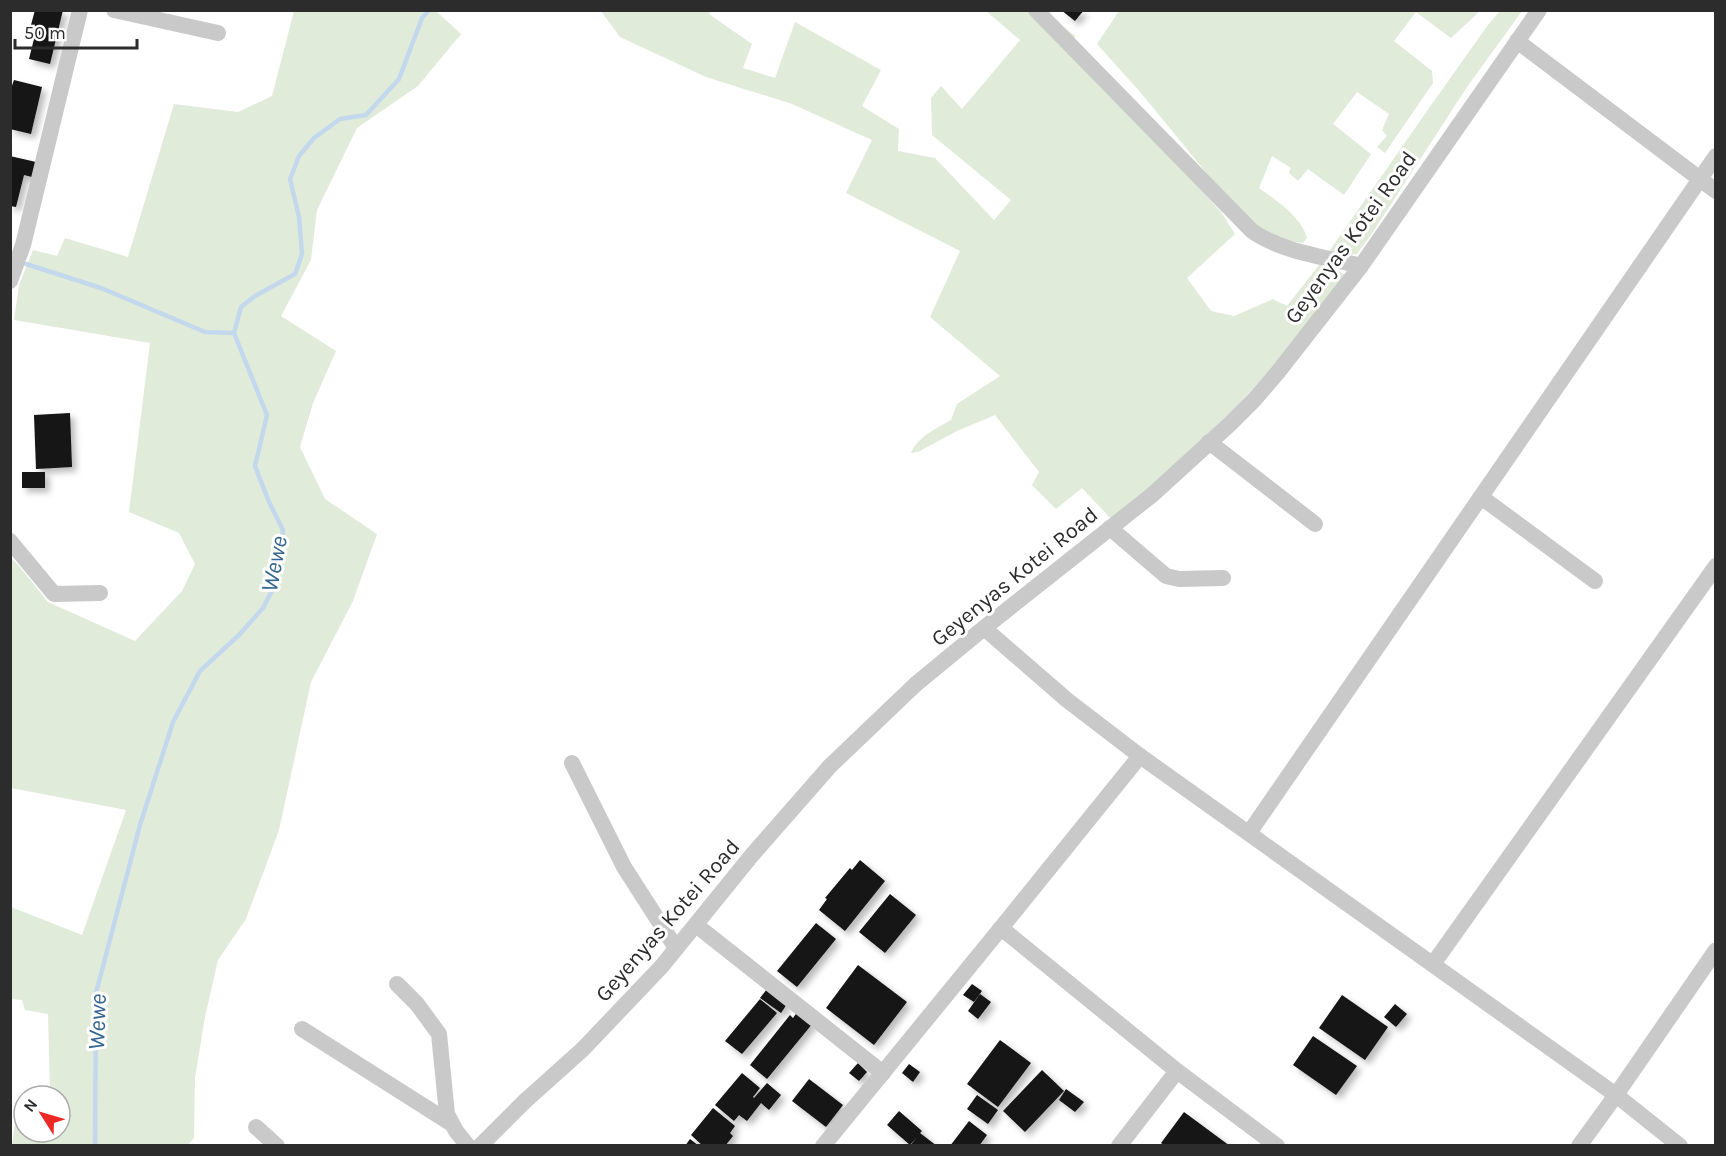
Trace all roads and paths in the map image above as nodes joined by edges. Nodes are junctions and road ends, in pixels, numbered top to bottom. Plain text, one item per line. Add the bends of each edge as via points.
1 (80, 10) edge
2 (114, 10) edge
3 (1036, 10) edge
4 (1539, 10) edge
5 (218, 33) dead end
6 (1517, 41) junction
7 (1716, 156) edge
8 (1700, 179) junction
9 (1716, 191) edge
10 (1361, 266) junction
11 (10, 280) edge
12 (1209, 442) junction
13 (1481, 497) junction
14 (1315, 524) dead end
15 (1110, 528) junction
16 (10, 541) edge
17 (1716, 566) edge
18 (1223, 578) dead end
19 (1595, 581) dead end
20 (100, 593) dead end
21 (984, 628) junction
22 (1140, 756) junction
23 (572, 762) dead end
24 (1250, 833) junction
25 (696, 925) junction
26 (1001, 928) junction
27 (676, 948) junction
28 (1716, 950) edge
29 (1433, 964) junction
30 (397, 984) dead end
31 (302, 1029) dead end
32 (1177, 1071) junction
33 (883, 1073) junction
34 (1616, 1095) junction
35 (452, 1124) junction
36 (256, 1127) dead end
37 (277, 1146) edge
38 (468, 1146) edge
39 (480, 1146) edge
40 (823, 1146) edge
41 (1119, 1146) edge
42 (1277, 1146) edge
43 (1578, 1146) edge
44 (1680, 1146) edge

1 - 11 street via 23,245
2 - 5 street
3 - 10 street via 1252,231 1282,246
4 - 6 street, Geyenyas Kotei Road
6 - 8 street
6 - 10 street, Geyenyas Kotei Road
7 - 8 street
8 - 9 street
8 - 13 street
10 - 12 street, Geyenyas Kotei Road via 1278,372
12 - 14 street
12 - 15 street, Geyenyas Kotei Road
13 - 19 street
13 - 24 street
15 - 18 street via 1166,576
15 - 21 street, Geyenyas Kotei Road
16 - 20 street via 54,594
17 - 29 street
21 - 22 street via 1067,700
21 - 25 street, Geyenyas Kotei Road via 916,684 830,765
22 - 24 street
22 - 26 street
23 - 27 street via 624,867
24 - 29 street
25 - 27 street, Geyenyas Kotei Road
25 - 33 street
26 - 32 street
26 - 33 street
27 - 39 street, Geyenyas Kotei Road via 583,1048
28 - 34 street
29 - 34 street
30 - 35 street via 439,1034 447,1114
31 - 35 street
32 - 41 street
32 - 42 street
33 - 40 street
34 - 43 street
34 - 44 street
35 - 38 street
36 - 37 street

